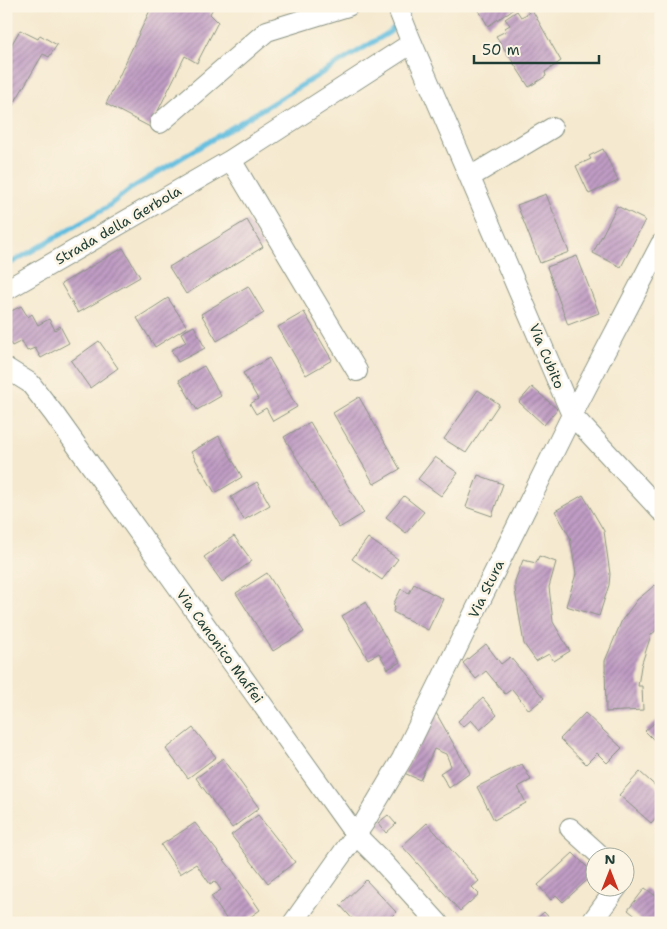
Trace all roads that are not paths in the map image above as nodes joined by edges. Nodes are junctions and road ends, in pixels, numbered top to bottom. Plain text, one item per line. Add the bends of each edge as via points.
1 (348, 6) edge
2 (398, 6) edge
3 (411, 42) junction
4 (160, 123) dead end
5 (552, 128) dead end
6 (231, 160) junction
7 (470, 177) junction
8 (661, 244) edge
9 (6, 290) edge
10 (6, 368) edge
11 (357, 371) dead end
12 (572, 415) junction
13 (661, 511) edge
14 (570, 828) dead end
15 (355, 834) junction
16 (590, 846) edge
17 (611, 896) edge
18 (293, 923) edge
19 (438, 923) edge
20 (592, 923) edge

1 - 4 street via 267,31
2 - 3 street, Via Cubito
3 - 6 street, Strada della Gerbola
3 - 7 street, Via Cubito
5 - 7 street
6 - 9 street, Strada della Gerbola
6 - 11 street
7 - 12 street, Via Cubito
8 - 12 street, Via Stura
10 - 15 street, Via Canonico Maffei via 30,383 54,414
12 - 13 street, Via Cubito
12 - 15 street, Via Stura via 402,759
14 - 16 street
15 - 18 street, Via Stura
15 - 19 street, Via Canonico Maffei
17 - 20 street

